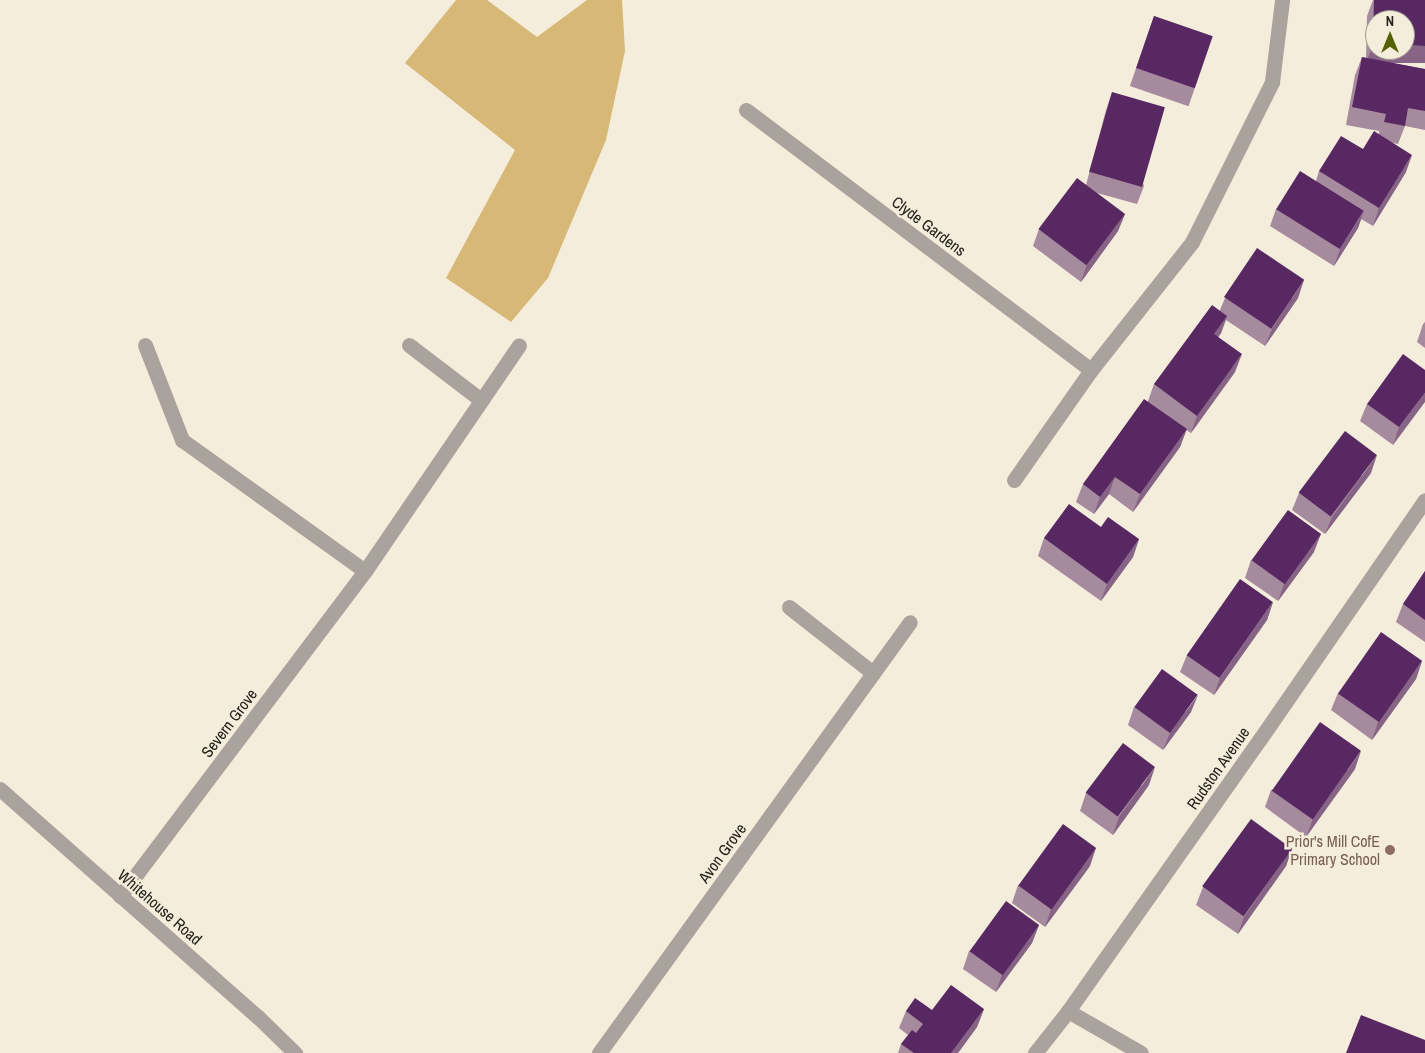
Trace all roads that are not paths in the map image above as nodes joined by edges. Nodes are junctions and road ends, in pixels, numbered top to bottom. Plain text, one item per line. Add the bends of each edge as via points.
1 (1282, 0) edge
2 (746, 110) dead end
3 (145, 344) dead end
4 (409, 344) dead end
5 (518, 344) dead end
6 (1091, 370) junction
7 (481, 400) junction
8 (1014, 480) dead end
9 (1425, 500) edge
10 (365, 571) junction
11 (789, 607) dead end
12 (910, 622) dead end
13 (873, 673) junction
14 (0, 789) edge
15 (120, 896) junction
16 (1068, 1011) junction
17 (295, 1053) edge
18 (599, 1053) edge
19 (1035, 1053) edge
20 (1141, 1053) edge

1 - 6 street via 1272,82 1192,242
2 - 6 street, Clyde Gardens
3 - 10 street via 182,440
4 - 7 street
5 - 7 street, Severn Grove
6 - 8 street
7 - 10 street, Severn Grove
9 - 16 street, Rudston Avenue
10 - 15 street, Severn Grove
11 - 13 street
12 - 13 street, Avon Grove
13 - 18 street, Avon Grove
14 - 15 street, Whitehouse Road
15 - 17 street, Whitehouse Road via 258,1016
16 - 19 street, Rudston Avenue
16 - 20 street

